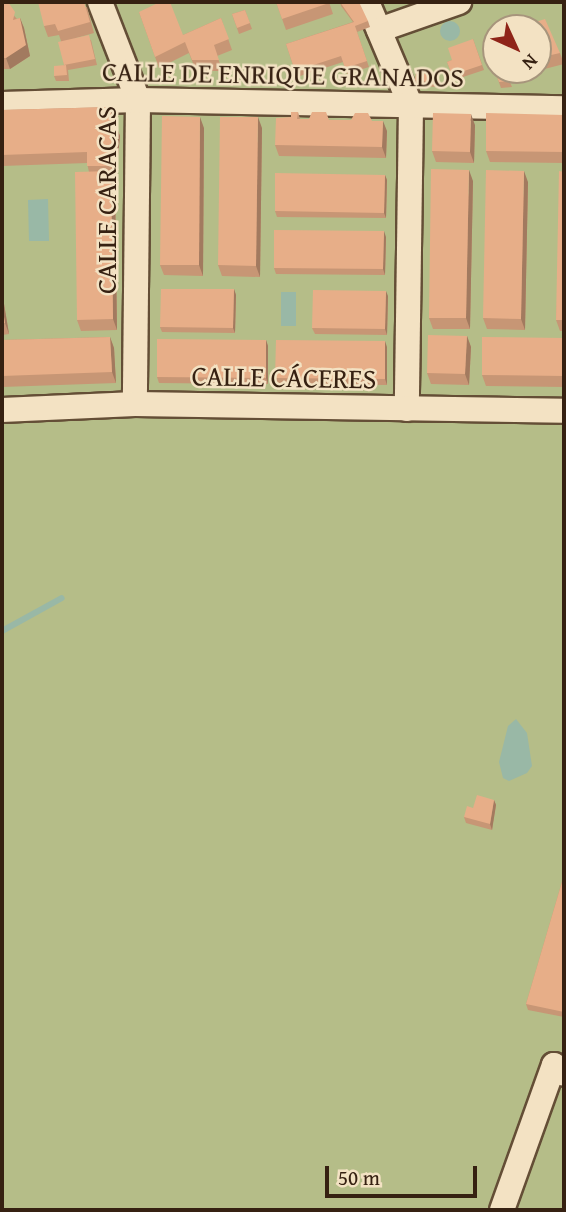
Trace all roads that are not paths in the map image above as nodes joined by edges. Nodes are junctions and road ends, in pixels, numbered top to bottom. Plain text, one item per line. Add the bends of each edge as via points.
1 (100, 2) edge
2 (367, 2) edge
3 (459, 2) edge
4 (379, 30) junction
5 (138, 100) junction
6 (2, 104) edge
7 (411, 106) junction
8 (564, 108) edge
9 (135, 404) junction
10 (407, 409) junction
11 (2, 410) edge
12 (564, 411) edge
13 (564, 1074) edge
14 (502, 1210) edge

1 - 5 street, CALLE CARACAS
2 - 4 street
3 - 4 street
4 - 7 street
5 - 6 street, CALLE DE ENRIQUE GRANADOS
5 - 7 street, CALLE DE ENRIQUE GRANADOS
5 - 9 street, CALLE CARACAS
7 - 8 street, CALLE DE ENRIQUE GRANADOS
7 - 10 street
9 - 10 street, CALLE CÁCERES
9 - 11 street, CALLE CÁCERES
10 - 12 street, CALLE CÁCERES
13 - 14 street via 554,1065

